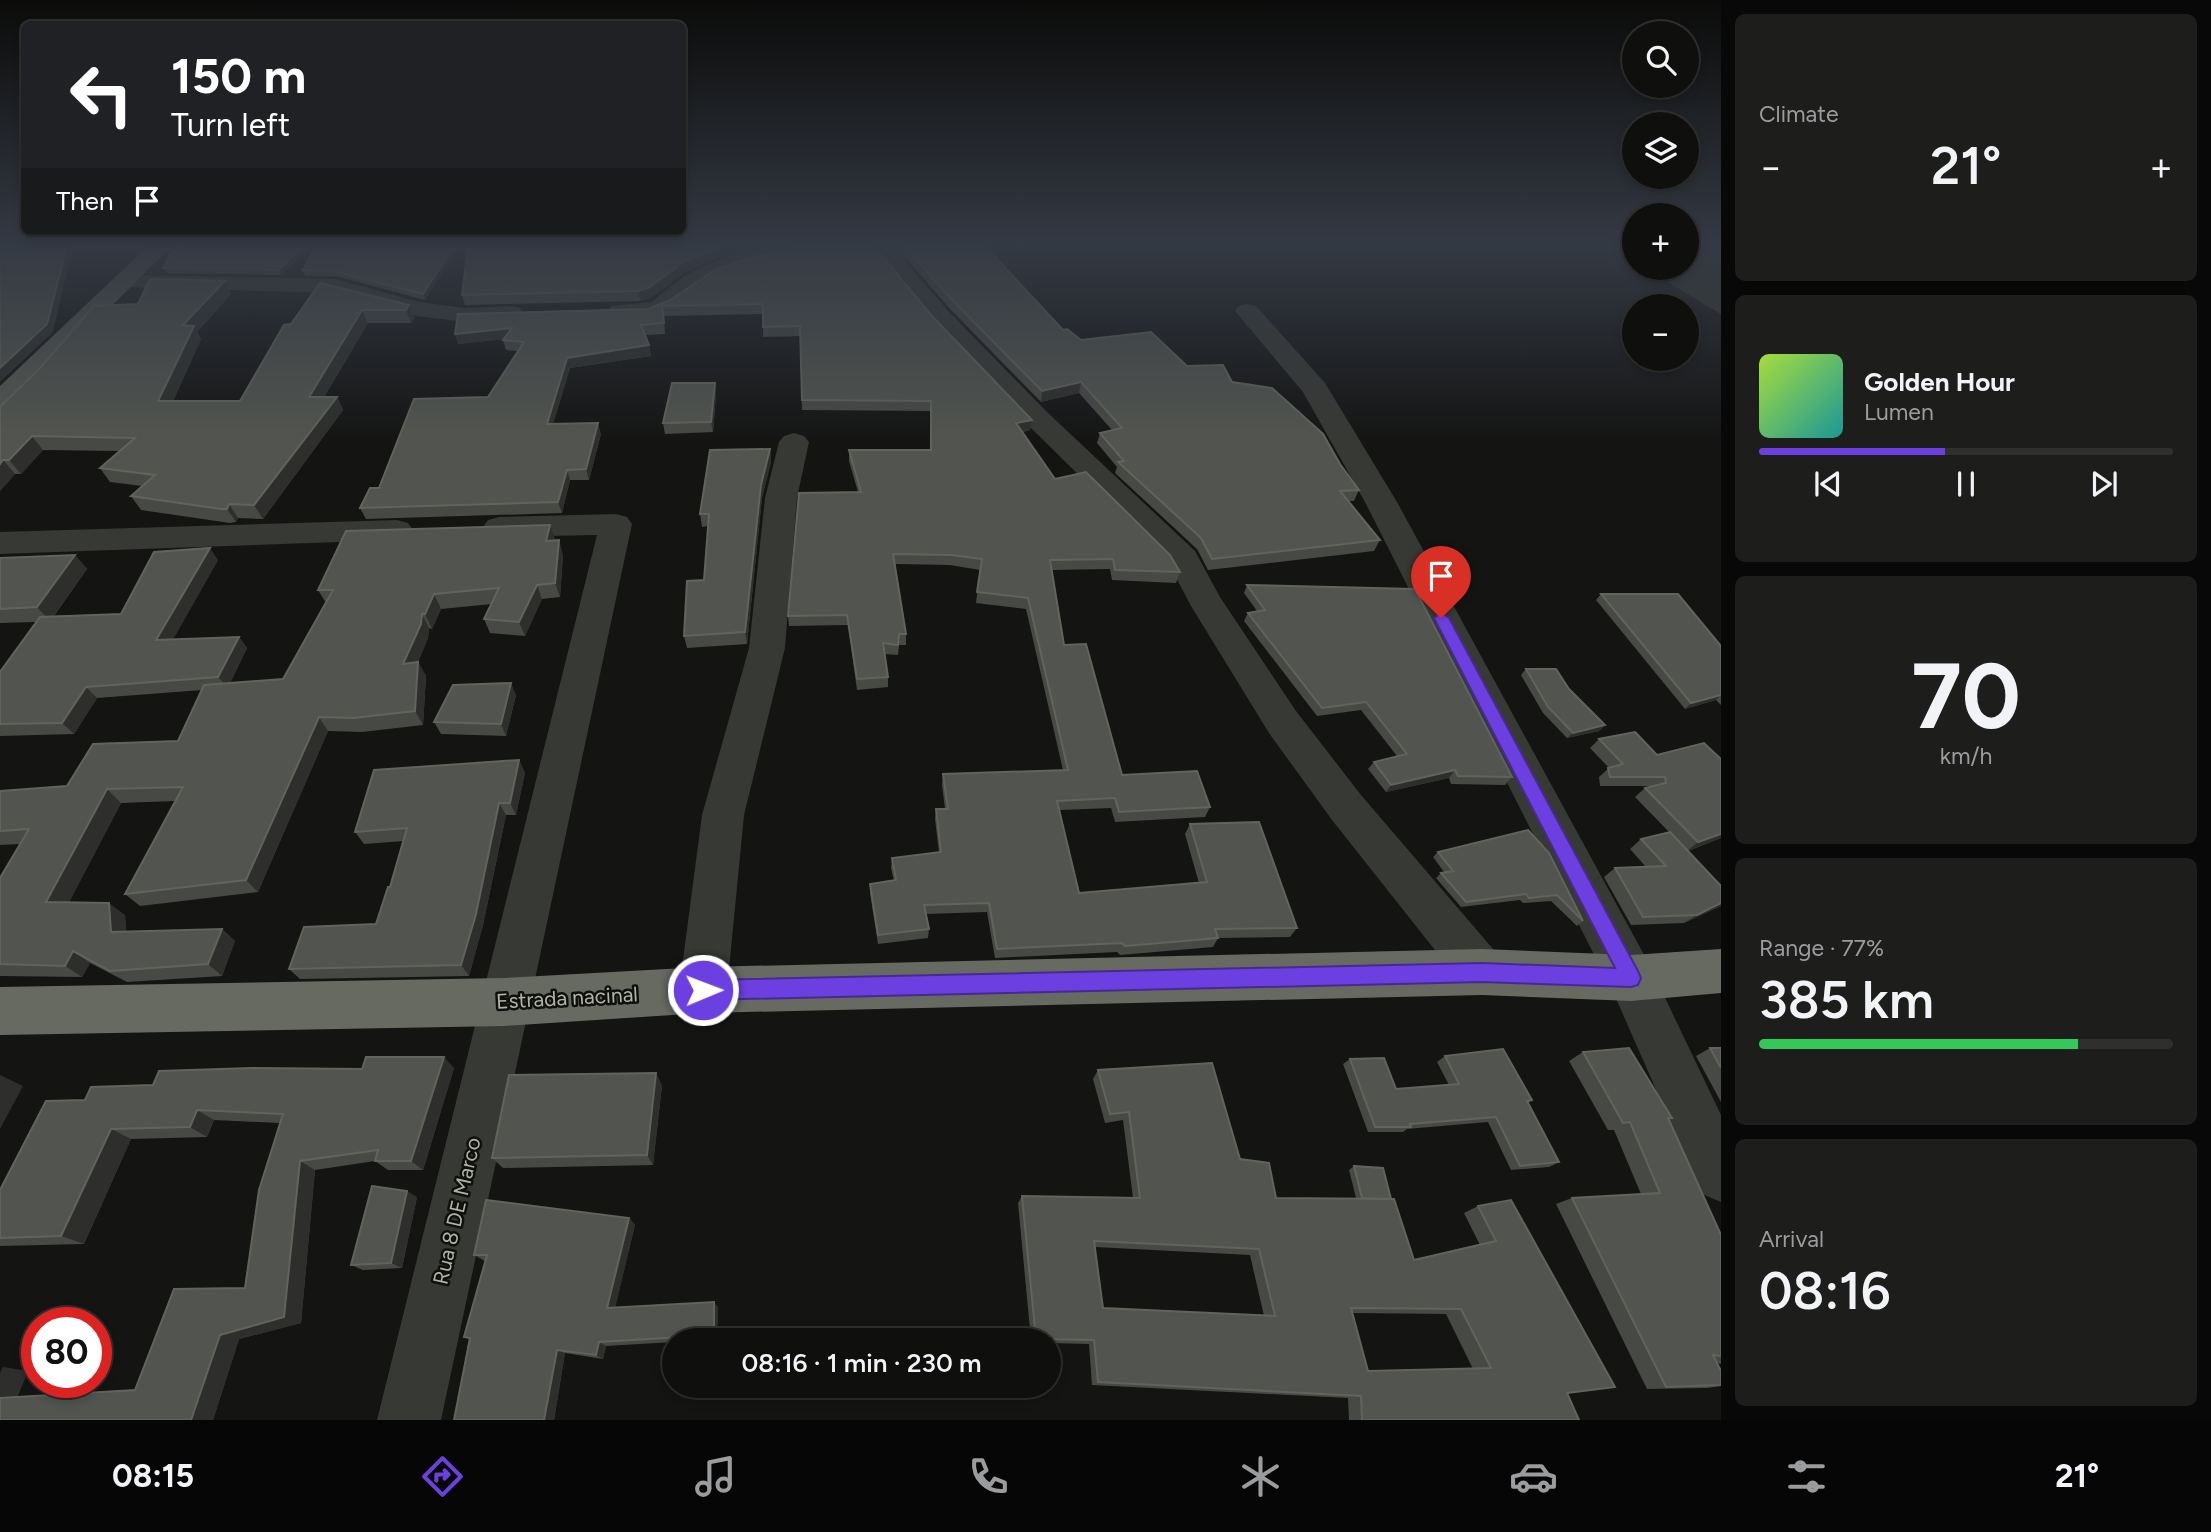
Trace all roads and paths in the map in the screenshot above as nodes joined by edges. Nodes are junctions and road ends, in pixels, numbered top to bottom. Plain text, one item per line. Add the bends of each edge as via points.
1 (93, 312) edge
2 (439, 312) edge
3 (938, 312) edge
4 (1248, 312) edge
5 (536, 314) edge
6 (0, 401) edge
7 (794, 442) dead end
8 (466, 528) edge
9 (425, 529) edge
10 (0, 543) edge
11 (1721, 971) edge
12 (1482, 972) junction
13 (1631, 978) junction
14 (703, 990) junction
15 (504, 1002) junction
16 (0, 1011) edge
17 (1721, 1175) edge
18 (409, 1420) edge

1 - 6 main road
2 - 5 street
3 - 12 street via 1037,418 1183,559 1237,656 1291,733
4 - 13 street via 1315,389 1381,502
7 - 14 street via 781,498 767,648 723,815
8 - 15 street, Rua 8 DE Marco via 618,512
9 - 10 street
11 - 13 highway, Estrada nacinal
12 - 13 highway, Estrada nacinal
12 - 14 highway, Estrada nacinal
13 - 17 street
14 - 15 highway, Estrada nacinal
15 - 16 highway, Estrada nacinal
15 - 18 street, Rua 8 DE Marco

